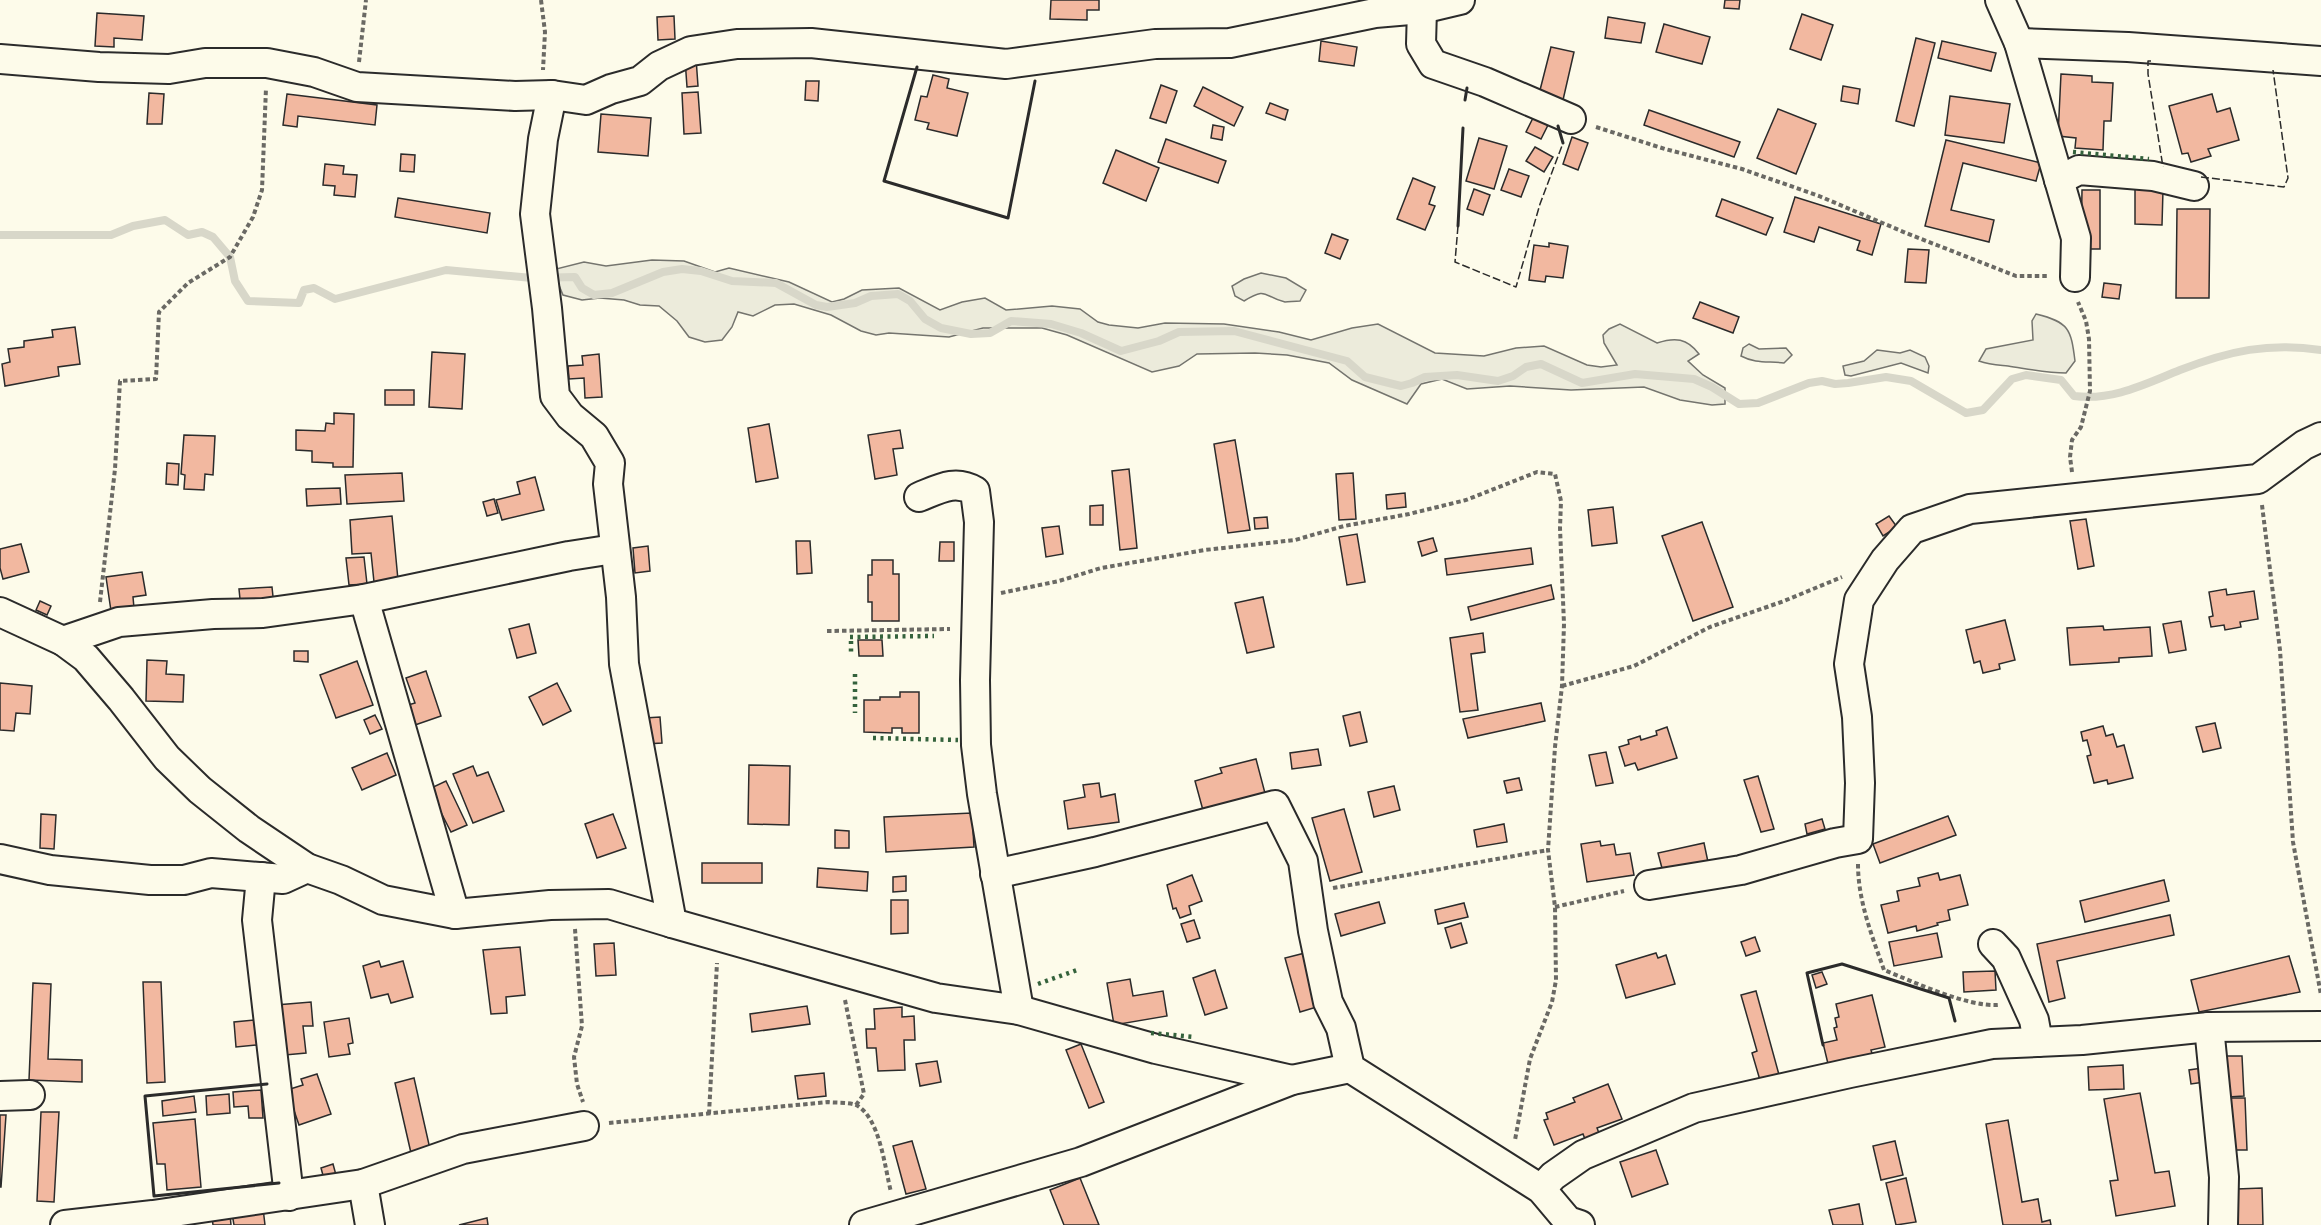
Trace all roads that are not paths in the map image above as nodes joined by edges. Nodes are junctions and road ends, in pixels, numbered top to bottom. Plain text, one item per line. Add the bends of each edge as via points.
1 (1460, 0) edge
2 (2000, 0) edge
3 (1422, 9) junction
4 (2019, 43) junction
5 (0, 58) edge
6 (2321, 61) edge
7 (547, 95) junction
8 (1571, 119) road end
9 (2059, 180) junction
10 (2194, 186) dead end
11 (2075, 277) road end
12 (2321, 437) edge
13 (919, 497) dead end
14 (614, 549) junction
15 (364, 598) junction
16 (0, 612) edge
17 (63, 641) junction
18 (0, 859) edge
19 (307, 868) junction
20 (995, 874) junction
21 (261, 877) junction
22 (1649, 885) road end
23 (455, 914) junction
24 (672, 923) junction
25 (1993, 944) dead end
26 (1019, 1010) junction
27 (2321, 1026) edge
28 (2209, 1027) junction
29 (2038, 1042) junction
30 (1350, 1068) junction
31 (1292, 1080) junction
32 (30, 1095) dead end
33 (0, 1096) edge
34 (584, 1126) road end
35 (363, 1184) junction
36 (1541, 1189) junction
37 (289, 1196) junction
38 (918, 1216) edge
39 (1566, 1224) edge
40 (65, 1225) edge
41 (369, 1225) edge
42 (864, 1225) edge
43 (2223, 1225) edge

1 - 3 street
2 - 4 street
3 - 7 street via 1375,13 1230,43 1155,44 1006,64 811,43 737,44 691,51 658,66 640,81 586,100
3 - 8 street via 1421,44 1433,64
4 - 6 street
4 - 9 street
5 - 7 street via 169,69 205,63 267,63 314,72 357,87
7 - 14 street via 535,214 555,396 570,416 594,436 610,463
9 - 10 street via 2079,170 2153,176
9 - 11 street via 2076,238
12 - 22 street via 2258,479 1970,509 1912,529 1885,560 1859,600 1849,664 1857,717 1860,783 1847,841 1741,870
13 - 20 street via 950,484 965,485 975,491 979,522 976,745
14 - 15 street
14 - 24 street via 624,664
15 - 17 street via 263,613 119,622
15 - 23 street
16 - 17 street
17 - 19 street via 86,658 167,758 200,790
18 - 21 street via 50,870 150,880 184,880 211,873
19 - 21 street via 284,879
19 - 23 street via 383,900
20 - 26 street
20 - 30 street via 1275,805 1303,861 1328,1002 1341,1028
21 - 37 street via 257,920
23 - 24 street via 609,904
24 - 26 street via 936,998
25 - 29 street via 2006,958 2034,1020
26 - 31 street
27 - 28 street
28 - 29 street
28 - 43 street via 2224,1177
29 - 36 street via 1992,1044 1694,1108 1583,1155
30 - 31 street
30 - 36 street
31 - 38 street via 1081,1162
32 - 33 street
34 - 35 street via 463,1149
35 - 37 street
35 - 41 street
36 - 39 street
37 - 40 street
38 - 42 street

